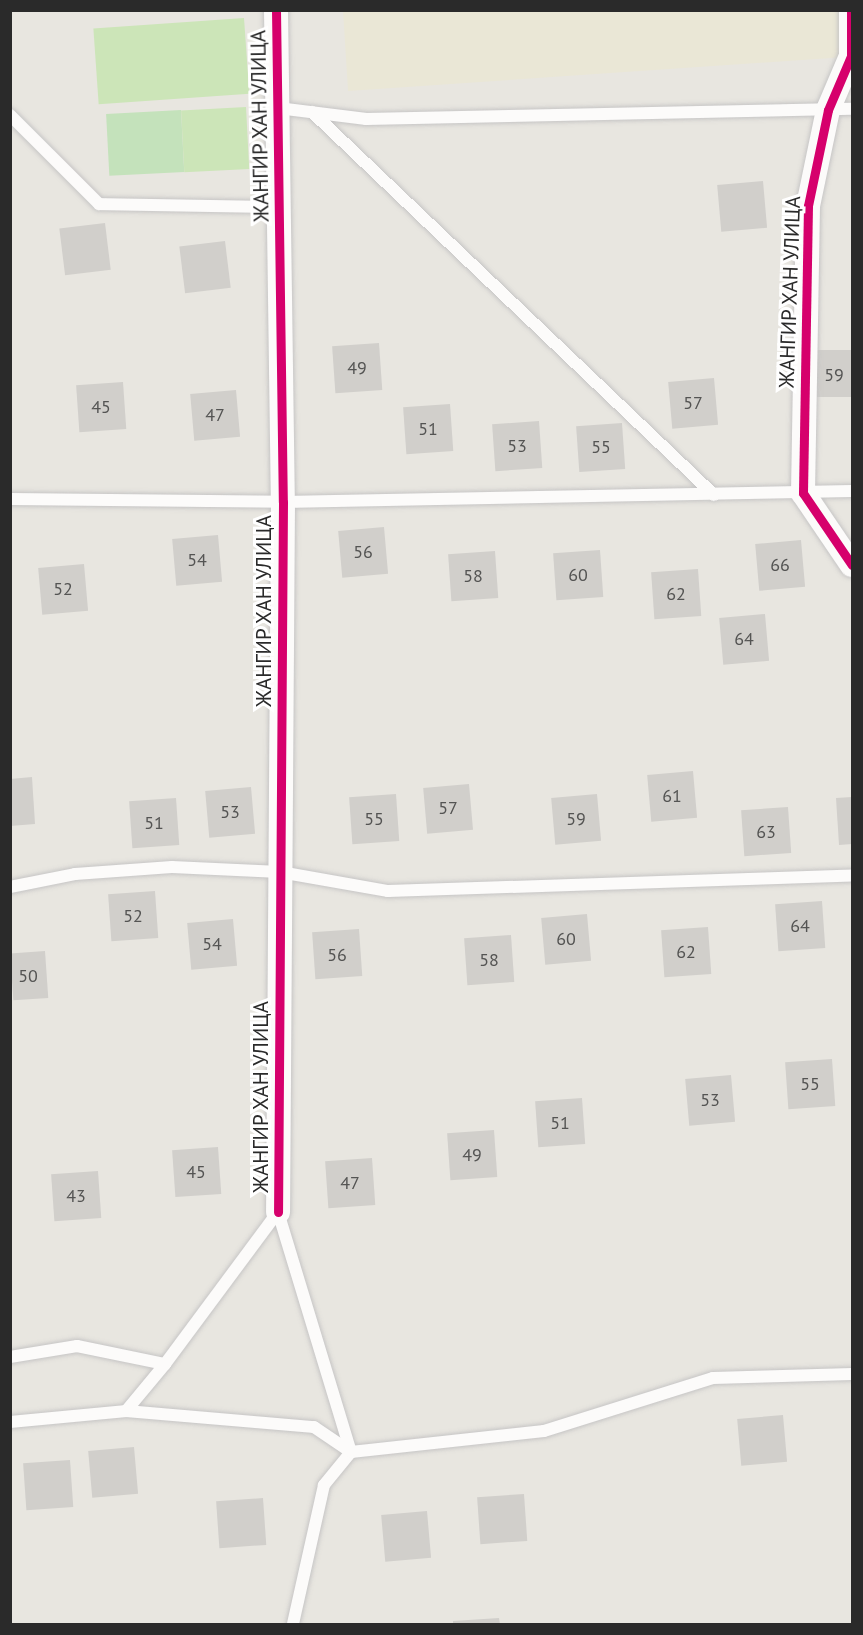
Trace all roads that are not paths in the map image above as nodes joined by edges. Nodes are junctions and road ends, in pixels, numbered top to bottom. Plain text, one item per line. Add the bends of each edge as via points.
1 (276, 10) edge
2 (851, 10) edge
3 (278, 108) junction
4 (852, 109) edge
5 (828, 110) junction
6 (312, 112) junction
7 (10, 115) edge
8 (279, 207) junction
9 (852, 491) edge
10 (803, 493) junction
11 (714, 495) junction
12 (10, 499) edge
13 (283, 502) junction
14 (852, 565) edge
15 (280, 872) junction
16 (852, 876) edge
17 (10, 887) edge
18 (278, 1212) junction
19 (10, 1357) edge
20 (165, 1364) junction
21 (852, 1374) edge
22 (126, 1411) junction
23 (10, 1422) edge
24 (351, 1452) junction
25 (293, 1624) edge

1 - 3 street, ЖАНГИР ХАН УЛИЦА
2 - 5 street, ЖАНГИР ХАН УЛИЦА via 851,56
3 - 6 lane
3 - 8 street, ЖАНГИР ХАН УЛИЦА
4 - 5 lane
5 - 6 lane via 366,119
5 - 10 street, ЖАНГИР ХАН УЛИЦА via 808,206
6 - 11 lane
7 - 8 lane via 99,204
8 - 13 street, ЖАНГИР ХАН УЛИЦА
9 - 10 lane
10 - 11 lane
10 - 14 street
11 - 13 lane
12 - 13 lane
13 - 15 street, ЖАНГИР ХАН УЛИЦА
15 - 16 lane via 388,891
15 - 17 lane via 172,867 75,874
15 - 18 street, ЖАНГИР ХАН УЛИЦА
18 - 20 lane
18 - 24 lane
19 - 20 lane via 77,1346
20 - 22 lane
21 - 24 lane via 713,1378 544,1431
22 - 23 lane
22 - 24 lane via 314,1427
24 - 25 lane via 324,1485

